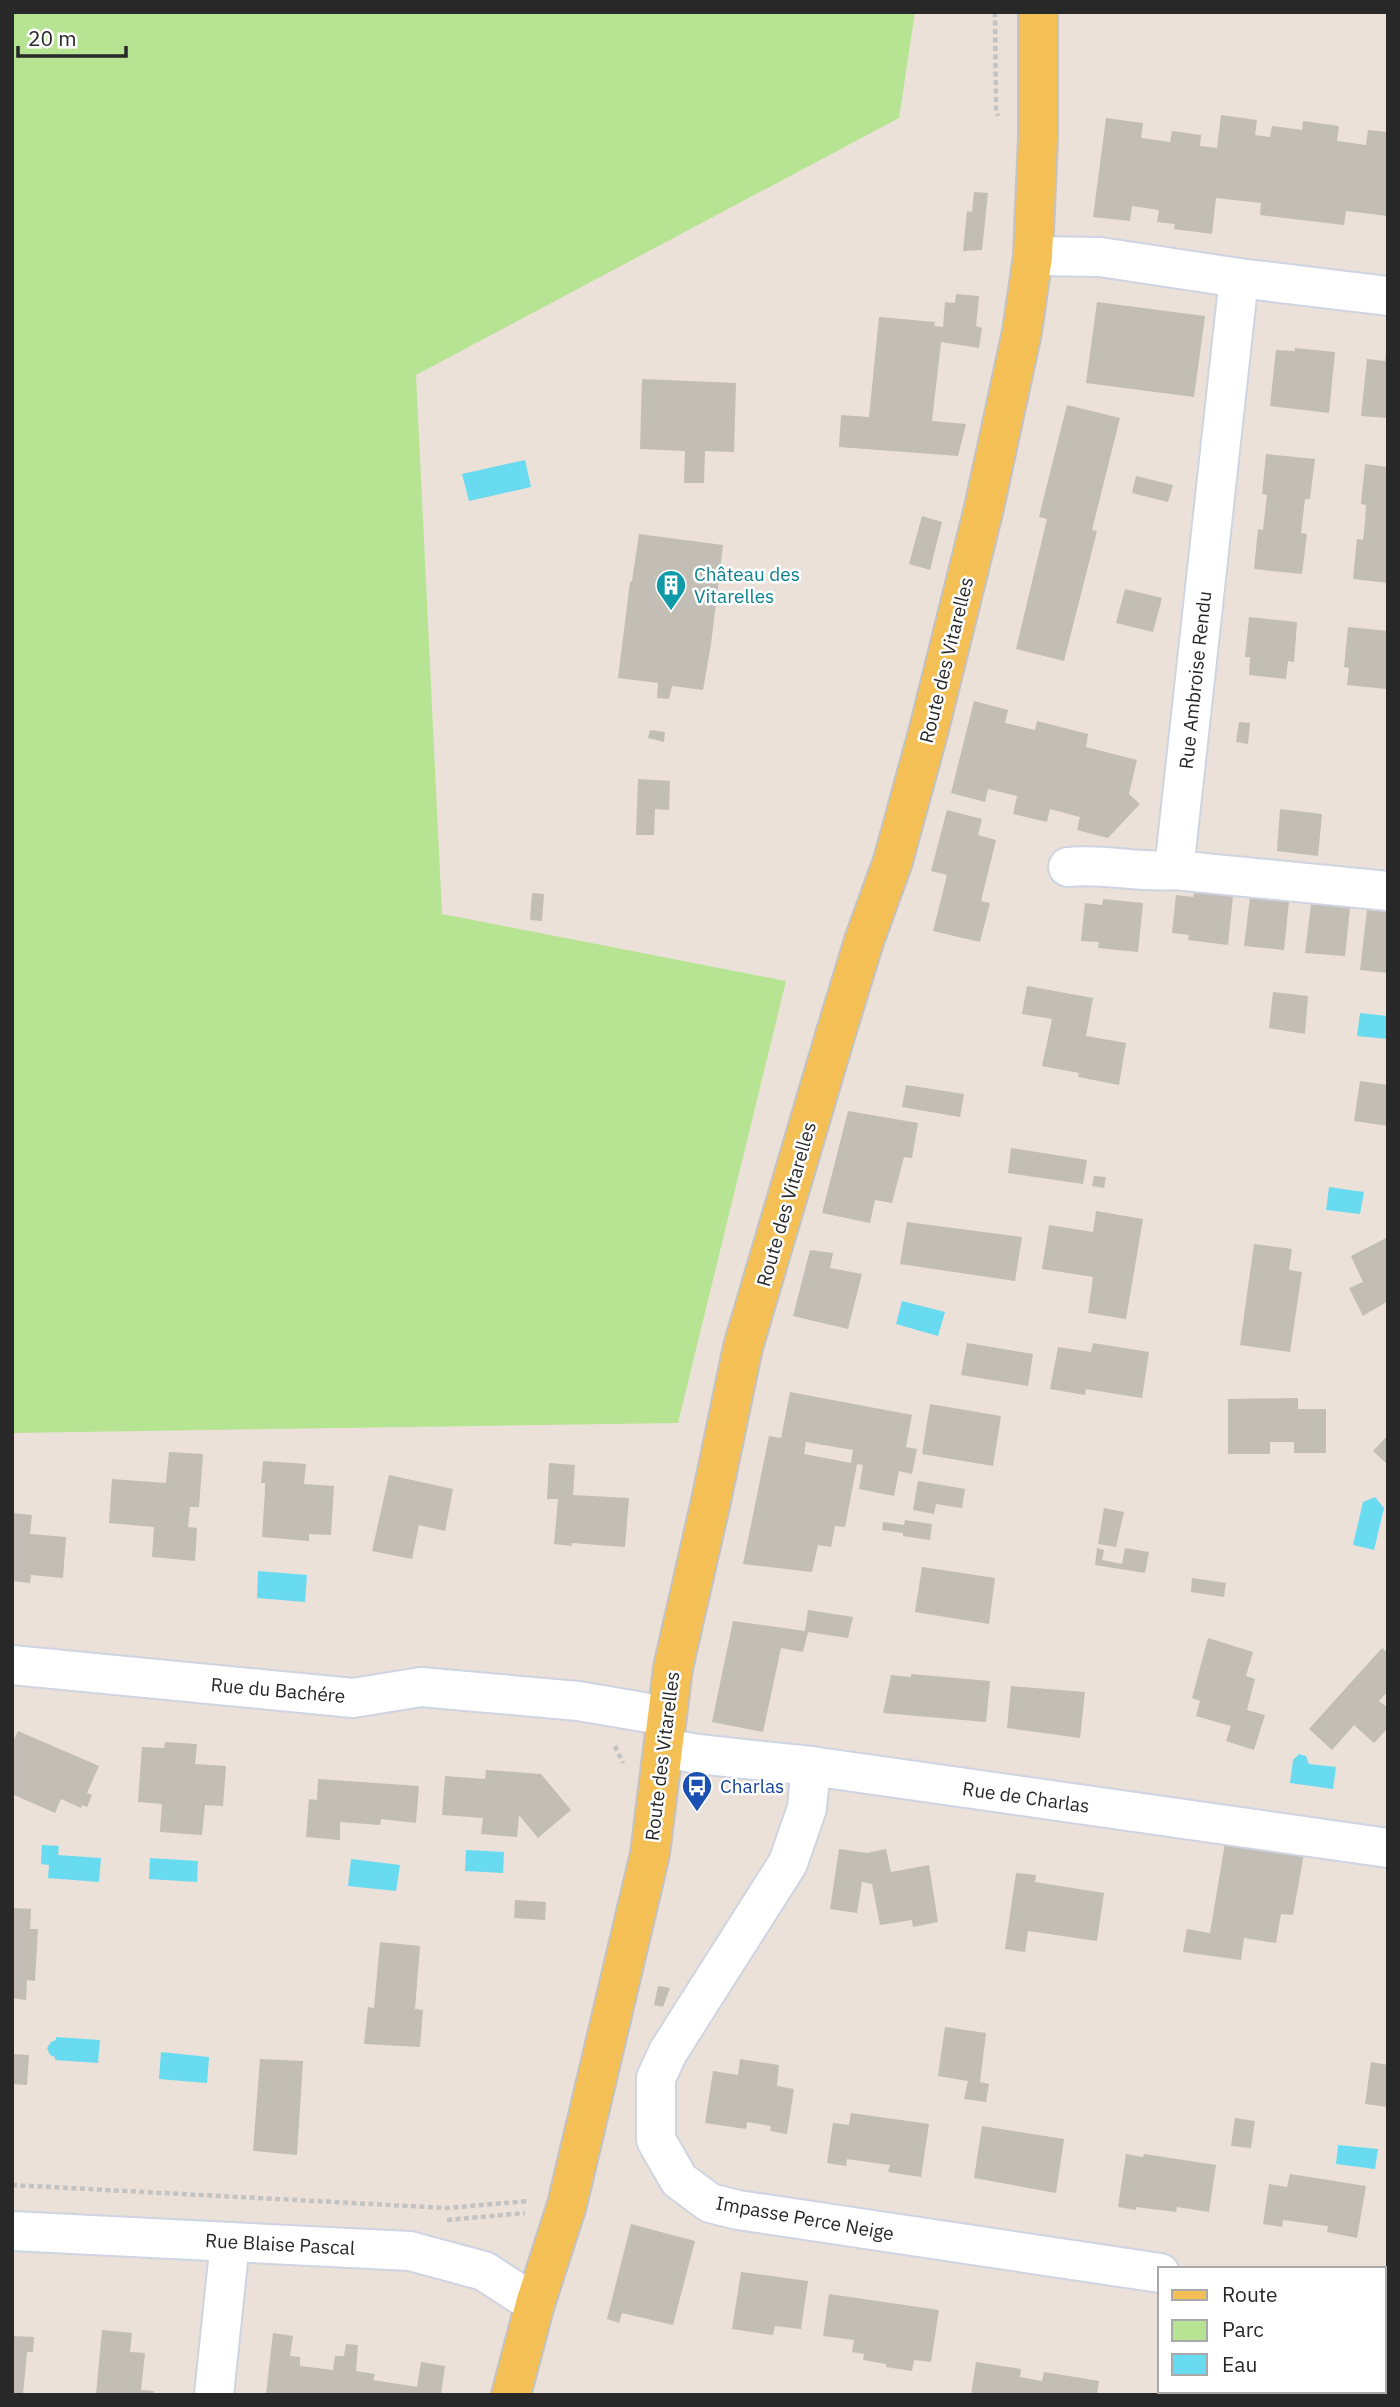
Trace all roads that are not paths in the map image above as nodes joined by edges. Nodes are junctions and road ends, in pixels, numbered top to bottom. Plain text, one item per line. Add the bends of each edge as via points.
1 (1038, 12) edge
2 (1033, 256) junction
3 (1239, 278) junction
4 (1388, 296) edge
5 (1068, 867) dead end
6 (1174, 870) junction
7 (1388, 891) edge
8 (12, 1665) edge
9 (665, 1732) junction
10 (811, 1766) junction
11 (1388, 1848) edge
12 (12, 2231) edge
13 (230, 2242) junction
14 (1102, 2266) junction
15 (1158, 2273) edge
16 (1158, 2296) edge
17 (535, 2304) junction
18 (214, 2395) edge
19 (511, 2395) edge

1 - 2 main road, Route des Vitarelles
2 - 3 street via 1100,257
2 - 9 main road, Route des Vitarelles via 1022,332 984,508 928,733 743,1347 673,1668
3 - 4 street
3 - 6 street, Rue Ambroise Rendu
5 - 6 street
6 - 7 street
8 - 9 street, Rue du Bachére via 353,1698 421,1687 578,1701
9 - 10 street, Rue de Charlas
9 - 17 main road, Route des Vitarelles via 650,1854 567,2205
10 - 11 street, Rue de Charlas
10 - 14 street, Impasse Perce Neige via 807,1808 788,1863 656,2078 656,2140 679,2180 710,2203 738,2210
12 - 13 street, Rue Blaise Pascal
13 - 17 street, Rue Blaise Pascal via 410,2251 484,2271
13 - 18 street
14 - 15 street, Impasse Perce Neige
14 - 16 street, Impasse Perce Neige
17 - 19 main road, Route des Vitarelles

